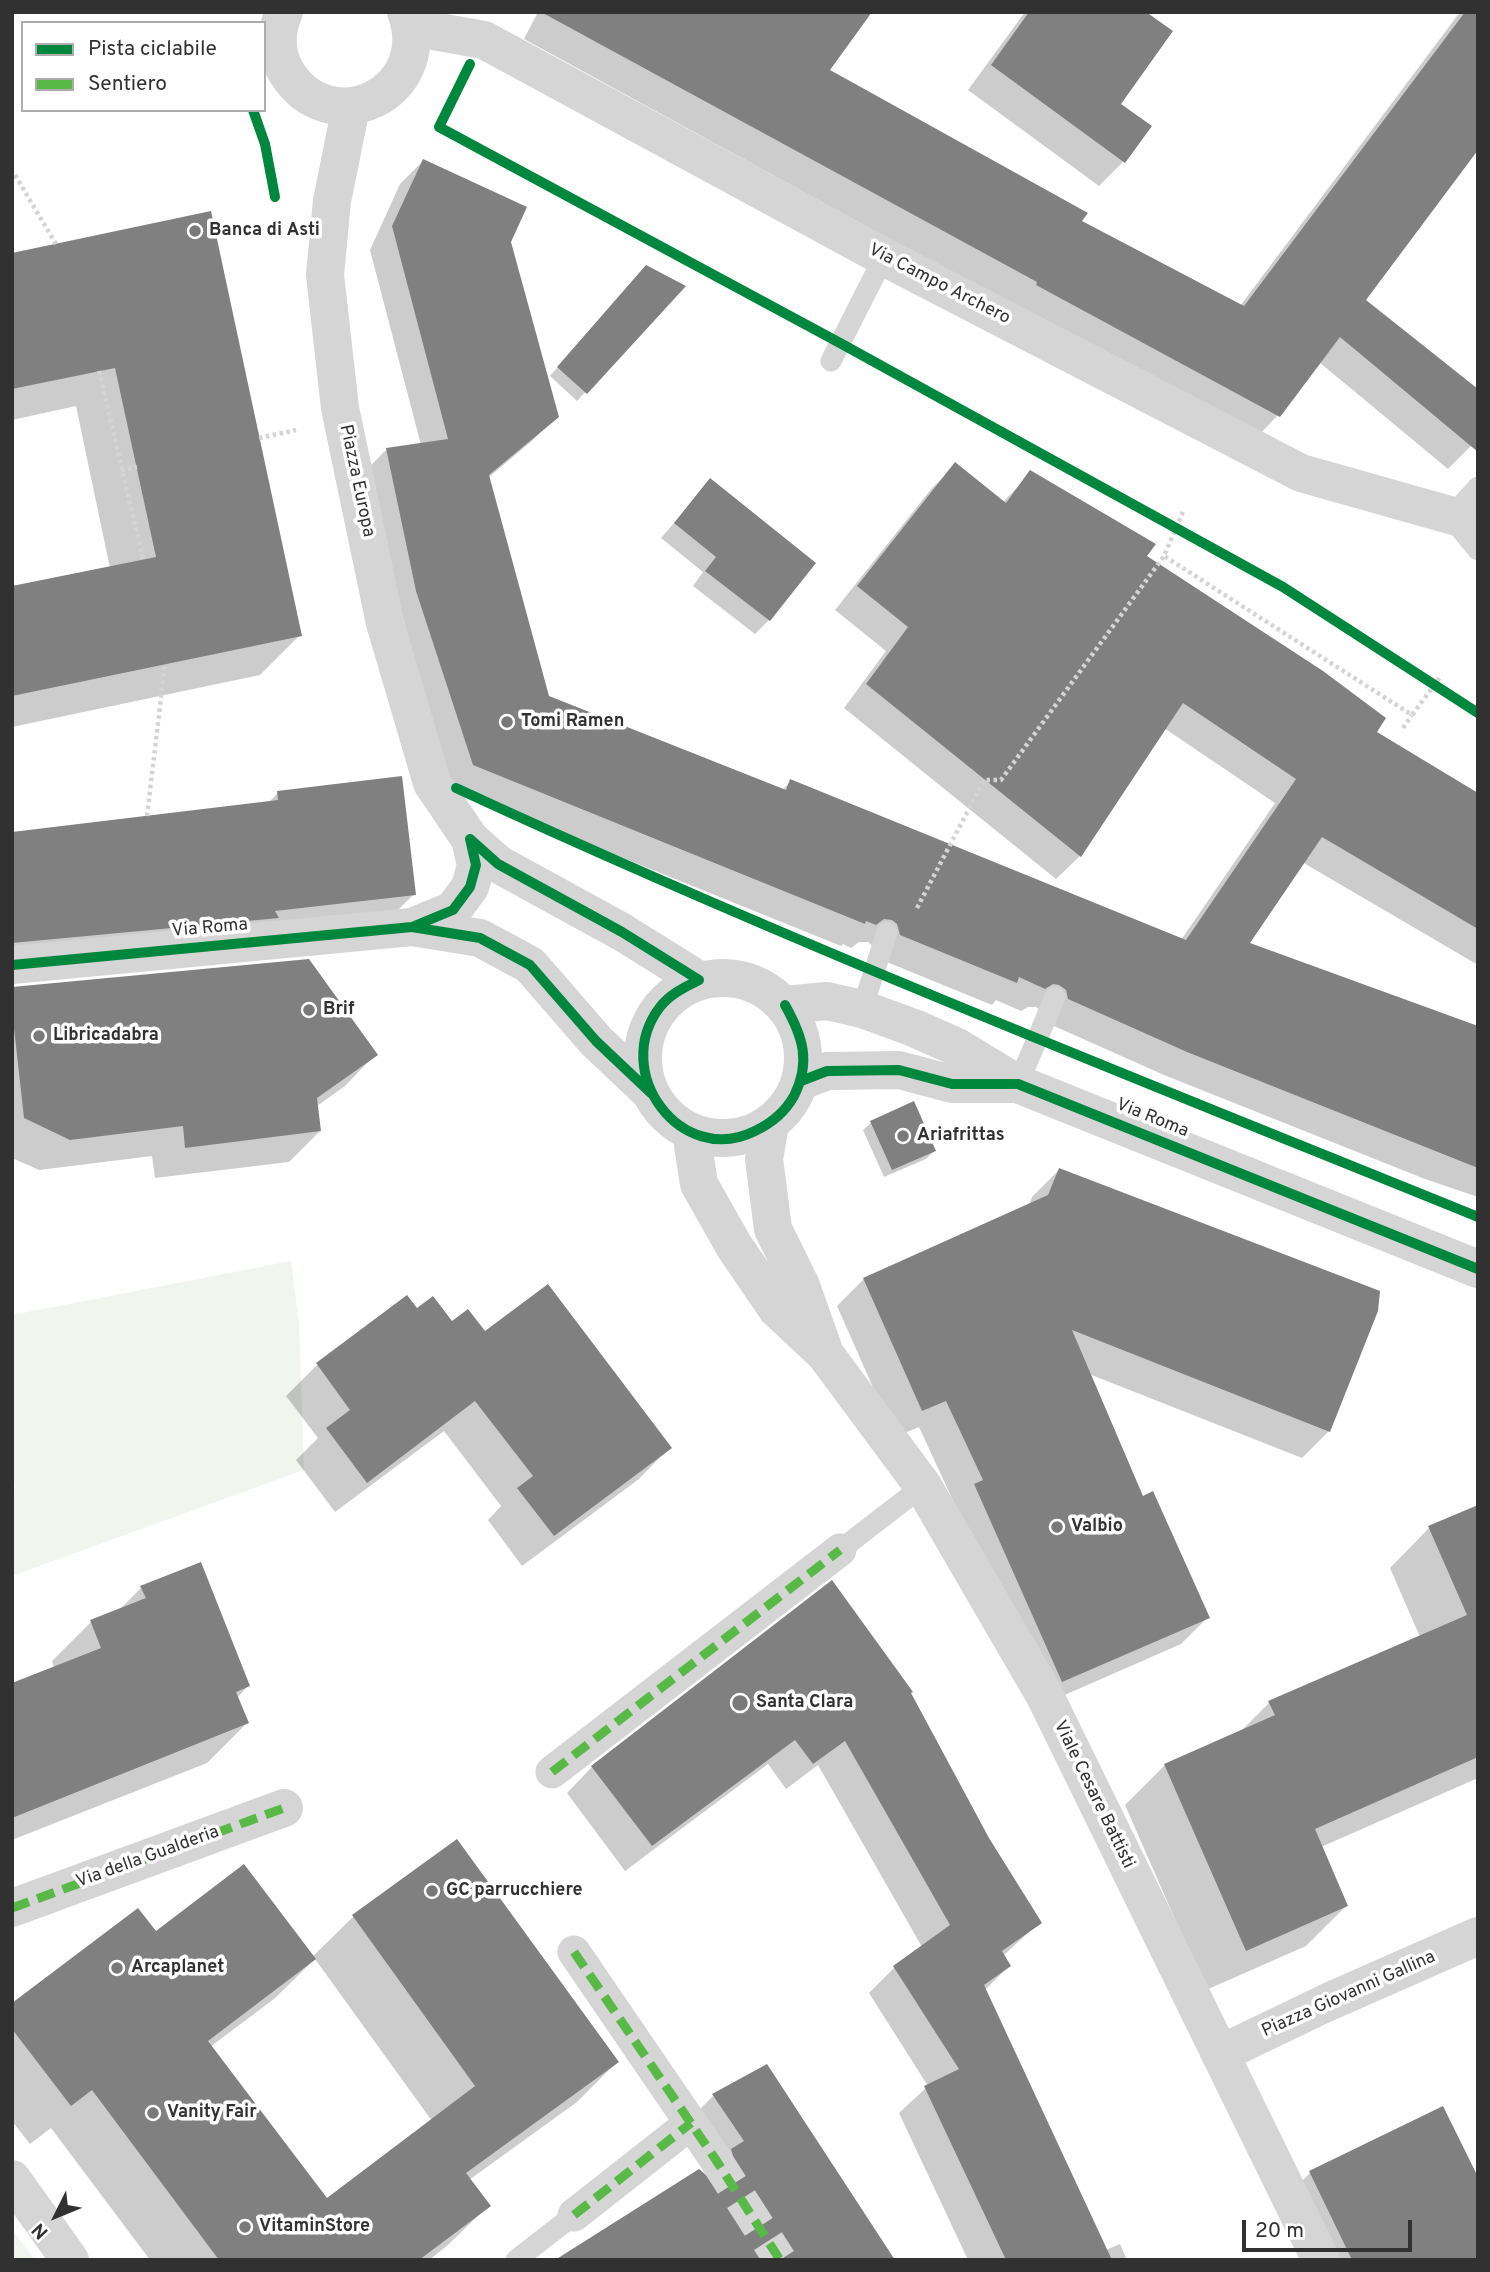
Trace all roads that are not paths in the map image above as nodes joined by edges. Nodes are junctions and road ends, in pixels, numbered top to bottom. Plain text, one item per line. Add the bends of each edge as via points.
1 (284, 12) edge
2 (408, 20) edge
3 (351, 107) junction
4 (884, 257) junction
5 (831, 361) dead end
6 (1478, 487) edge
7 (1464, 520) edge
8 (1478, 550) edge
9 (470, 839) junction
10 (412, 927) junction
11 (887, 932) dead end
12 (12, 965) edge
13 (699, 980) junction
14 (1055, 997) dead end
15 (785, 1005) junction
16 (862, 1009) junction
17 (801, 1081) junction
18 (1018, 1084) junction
19 (651, 1093) junction
20 (770, 1124) junction
21 (691, 1132) junction
22 (1478, 1269) edge
23 (825, 1354) junction
24 (923, 1486) junction
25 (840, 1550) joint
26 (552, 1772) dead end
27 (284, 1808) dead end
28 (12, 1908) edge
29 (1478, 1936) edge
30 (574, 1952) dead end
31 (1220, 2054) junction
32 (691, 2123) junction
33 (714, 2158) tunnel mouth
34 (12, 2179) edge
35 (575, 2216) joint
36 (70, 2260) edge
37 (516, 2260) edge
38 (1321, 2260) edge

1 - 3 street via 277,44 293,83 330,106
2 - 3 street via 411,49 404,71 373,101
2 - 4 street, Via Campo Archero via 484,40
3 - 9 street, Piazza Europa via 332,201 325,275 340,408 385,623 432,783
4 - 5 lane
4 - 7 street, Via Campo Archero via 1301,473
6 - 7 lane
7 - 8 lane
9 - 10 street, Via Roma via 476,865 470,887 453,910
9 - 13 street via 498,864
10 - 12 street, Via Roma
10 - 19 street, Via Roma via 481,938 530,965 596,1041
11 - 16 lane
13 - 15 street via 722,976 746,980
13 - 19 street via 677,991 649,1026 643,1049
14 - 18 lane
15 - 16 street, Via Roma via 827,1001
15 - 17 street via 799,1028 804,1055
16 - 18 street, Via Roma via 957,1047
17 - 18 street, Via Roma via 827,1072 899,1070 952,1084
17 - 20 street via 789,1105
18 - 22 street, Via Roma
19 - 21 street via 666,1115
20 - 21 street via 745,1136 718,1139
20 - 23 street, Viale Cesare Battisti via 764,1159 773,1229 801,1286
21 - 23 street, Viale Cesare Battisti via 699,1184 734,1246 777,1309
23 - 24 street, Viale Cesare Battisti
24 - 25 lane
24 - 31 street, Viale Cesare Battisti via 1045,1696
25 - 26 street
27 - 28 street, Via della Gualderia
29 - 31 street, Piazza Giovanni Gallina
30 - 32 street
31 - 38 street, Viale Cesare Battisti
32 - 33 street
32 - 35 street
34 - 36 street
35 - 37 lane

